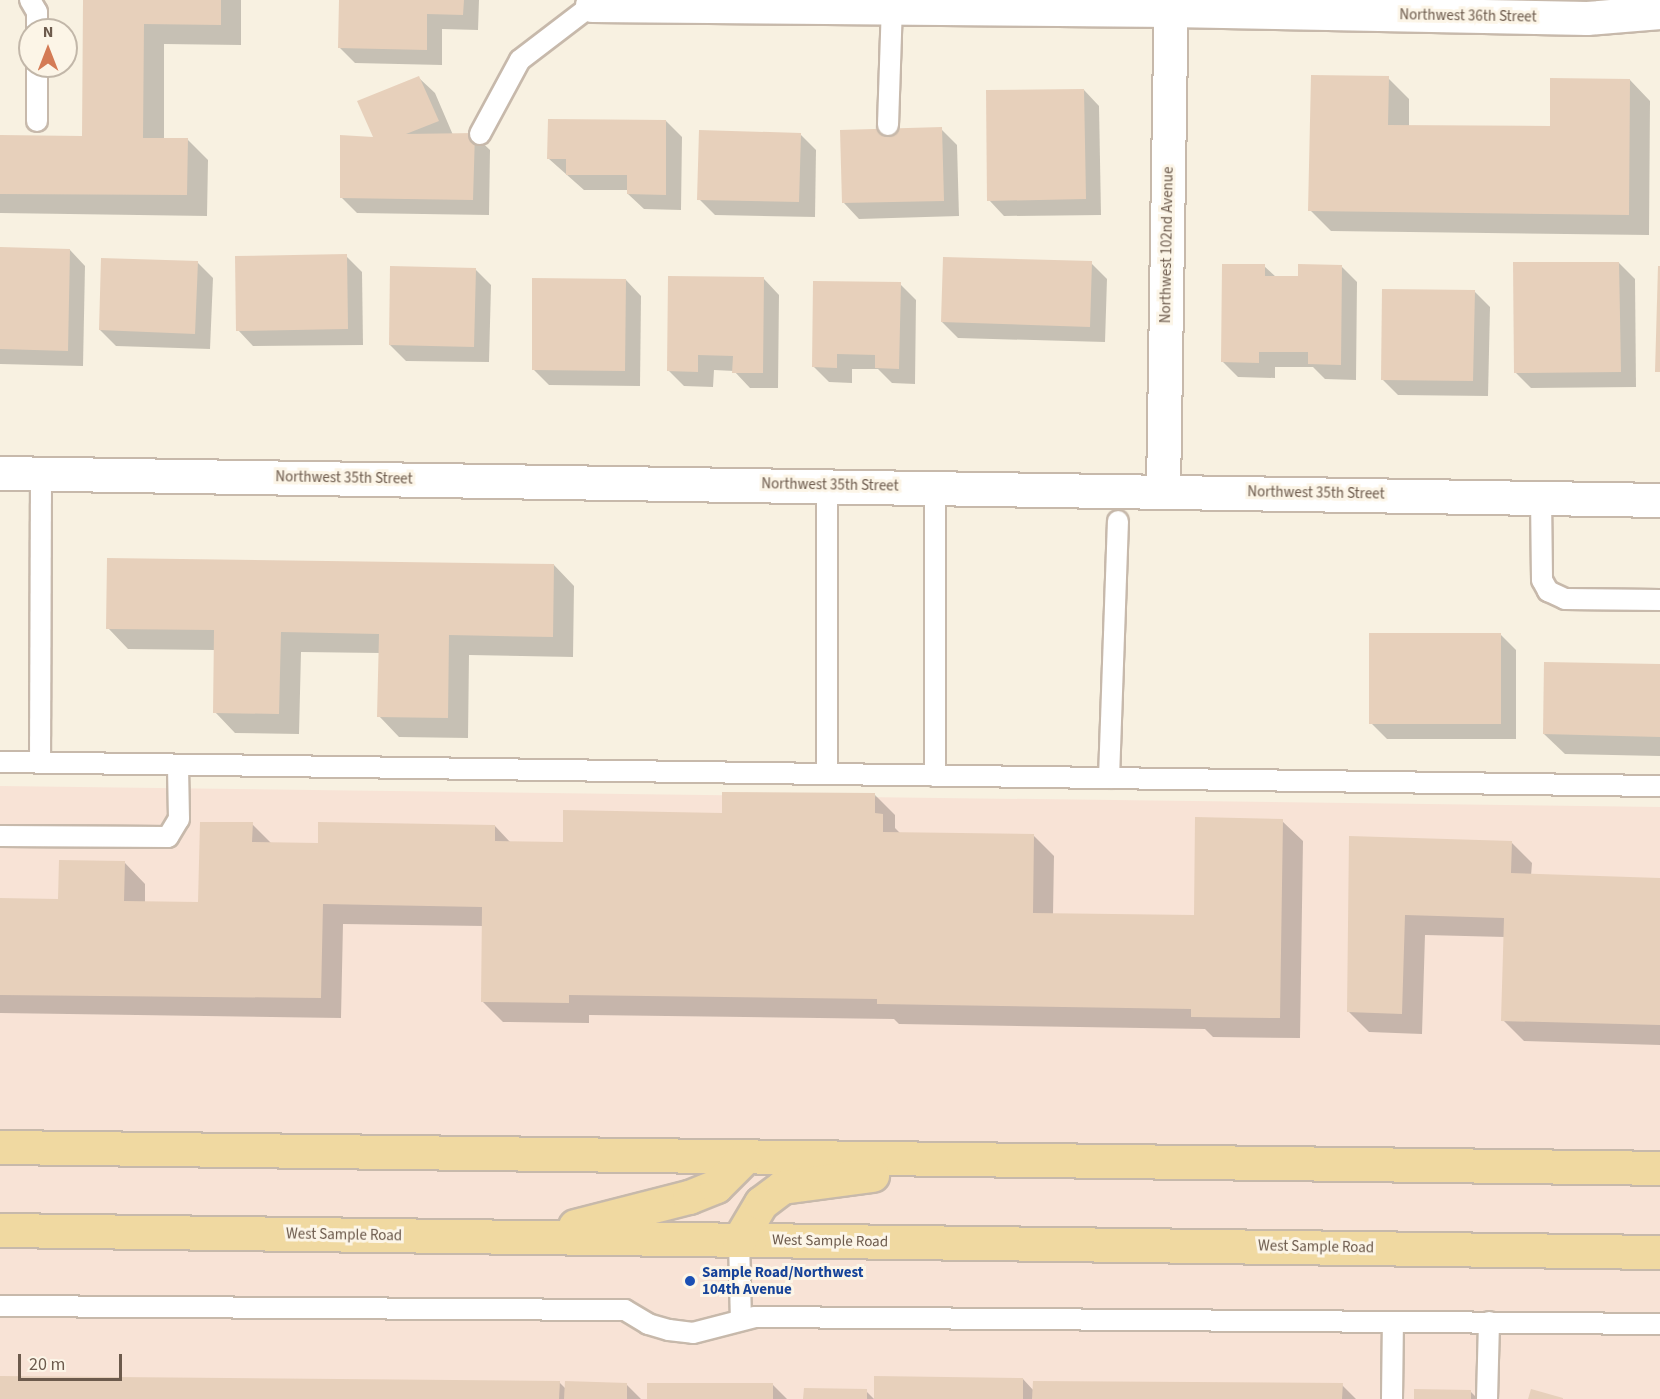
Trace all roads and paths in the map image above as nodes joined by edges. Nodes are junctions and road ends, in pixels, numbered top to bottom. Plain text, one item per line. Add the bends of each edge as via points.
1 (30, 0) edge
2 (592, 5) joint
3 (1171, 5) edge
4 (892, 7) junction
5 (1660, 12) edge
6 (37, 18) edge
7 (37, 78) edge
8 (37, 121) dead end
9 (888, 125) dead end
10 (480, 134) dead end
11 (0, 473) edge
12 (41, 474) junction
13 (827, 484) junction
14 (935, 486) junction
15 (1162, 490) junction
16 (1540, 497) junction
17 (1660, 500) edge
18 (1118, 521) dead end
19 (1660, 600) edge
20 (0, 762) edge
21 (40, 763) junction
22 (178, 765) junction
23 (827, 774) junction
24 (935, 776) junction
25 (1109, 778) junction
26 (1660, 786) edge
27 (0, 836) edge
28 (0, 1147) edge
29 (745, 1156) junction
30 (978, 1160) junction
31 (1660, 1168) edge
32 (0, 1230) edge
33 (533, 1237) junction
34 (739, 1239) junction
35 (1660, 1252) edge
36 (0, 1306) edge
37 (741, 1320) junction
38 (1393, 1322) junction
39 (1489, 1322) junction
40 (1660, 1324) edge
41 (1392, 1399) edge
42 (1487, 1399) edge

1 - 6 lane
2 - 4 street, Northwest 36th Street
2 - 10 lane via 520,60
3 - 4 street, Northwest 36th Street
3 - 5 street, Northwest 36th Street via 1587,18
3 - 15 street, Northwest 102nd Avenue
4 - 9 lane
7 - 8 lane
11 - 12 street, Northwest 35th Street
12 - 13 street, Northwest 35th Street
12 - 21 lane
13 - 14 street, Northwest 35th Street
13 - 23 lane
14 - 15 street, Northwest 35th Street
14 - 24 lane
15 - 16 street, Northwest 35th Street
16 - 17 street, Northwest 35th Street
16 - 19 lane via 1542,580 1548,591 1565,599
18 - 25 lane
20 - 21 lane
21 - 22 lane
22 - 23 lane
22 - 27 lane via 179,819 168,837
23 - 24 lane
24 - 25 lane
25 - 26 lane
28 - 29 main road
29 - 30 main road
29 - 33 main road via 716,1186 688,1197
30 - 31 main road
30 - 34 main road via 782,1187 761,1203
32 - 33 main road, West Sample Road
33 - 34 main road, West Sample Road
34 - 35 main road, West Sample Road
34 - 37 lane
36 - 37 lane via 625,1310 648,1324 693,1333
37 - 38 lane via 754,1317
38 - 39 lane
38 - 41 lane
39 - 40 lane
39 - 42 lane

